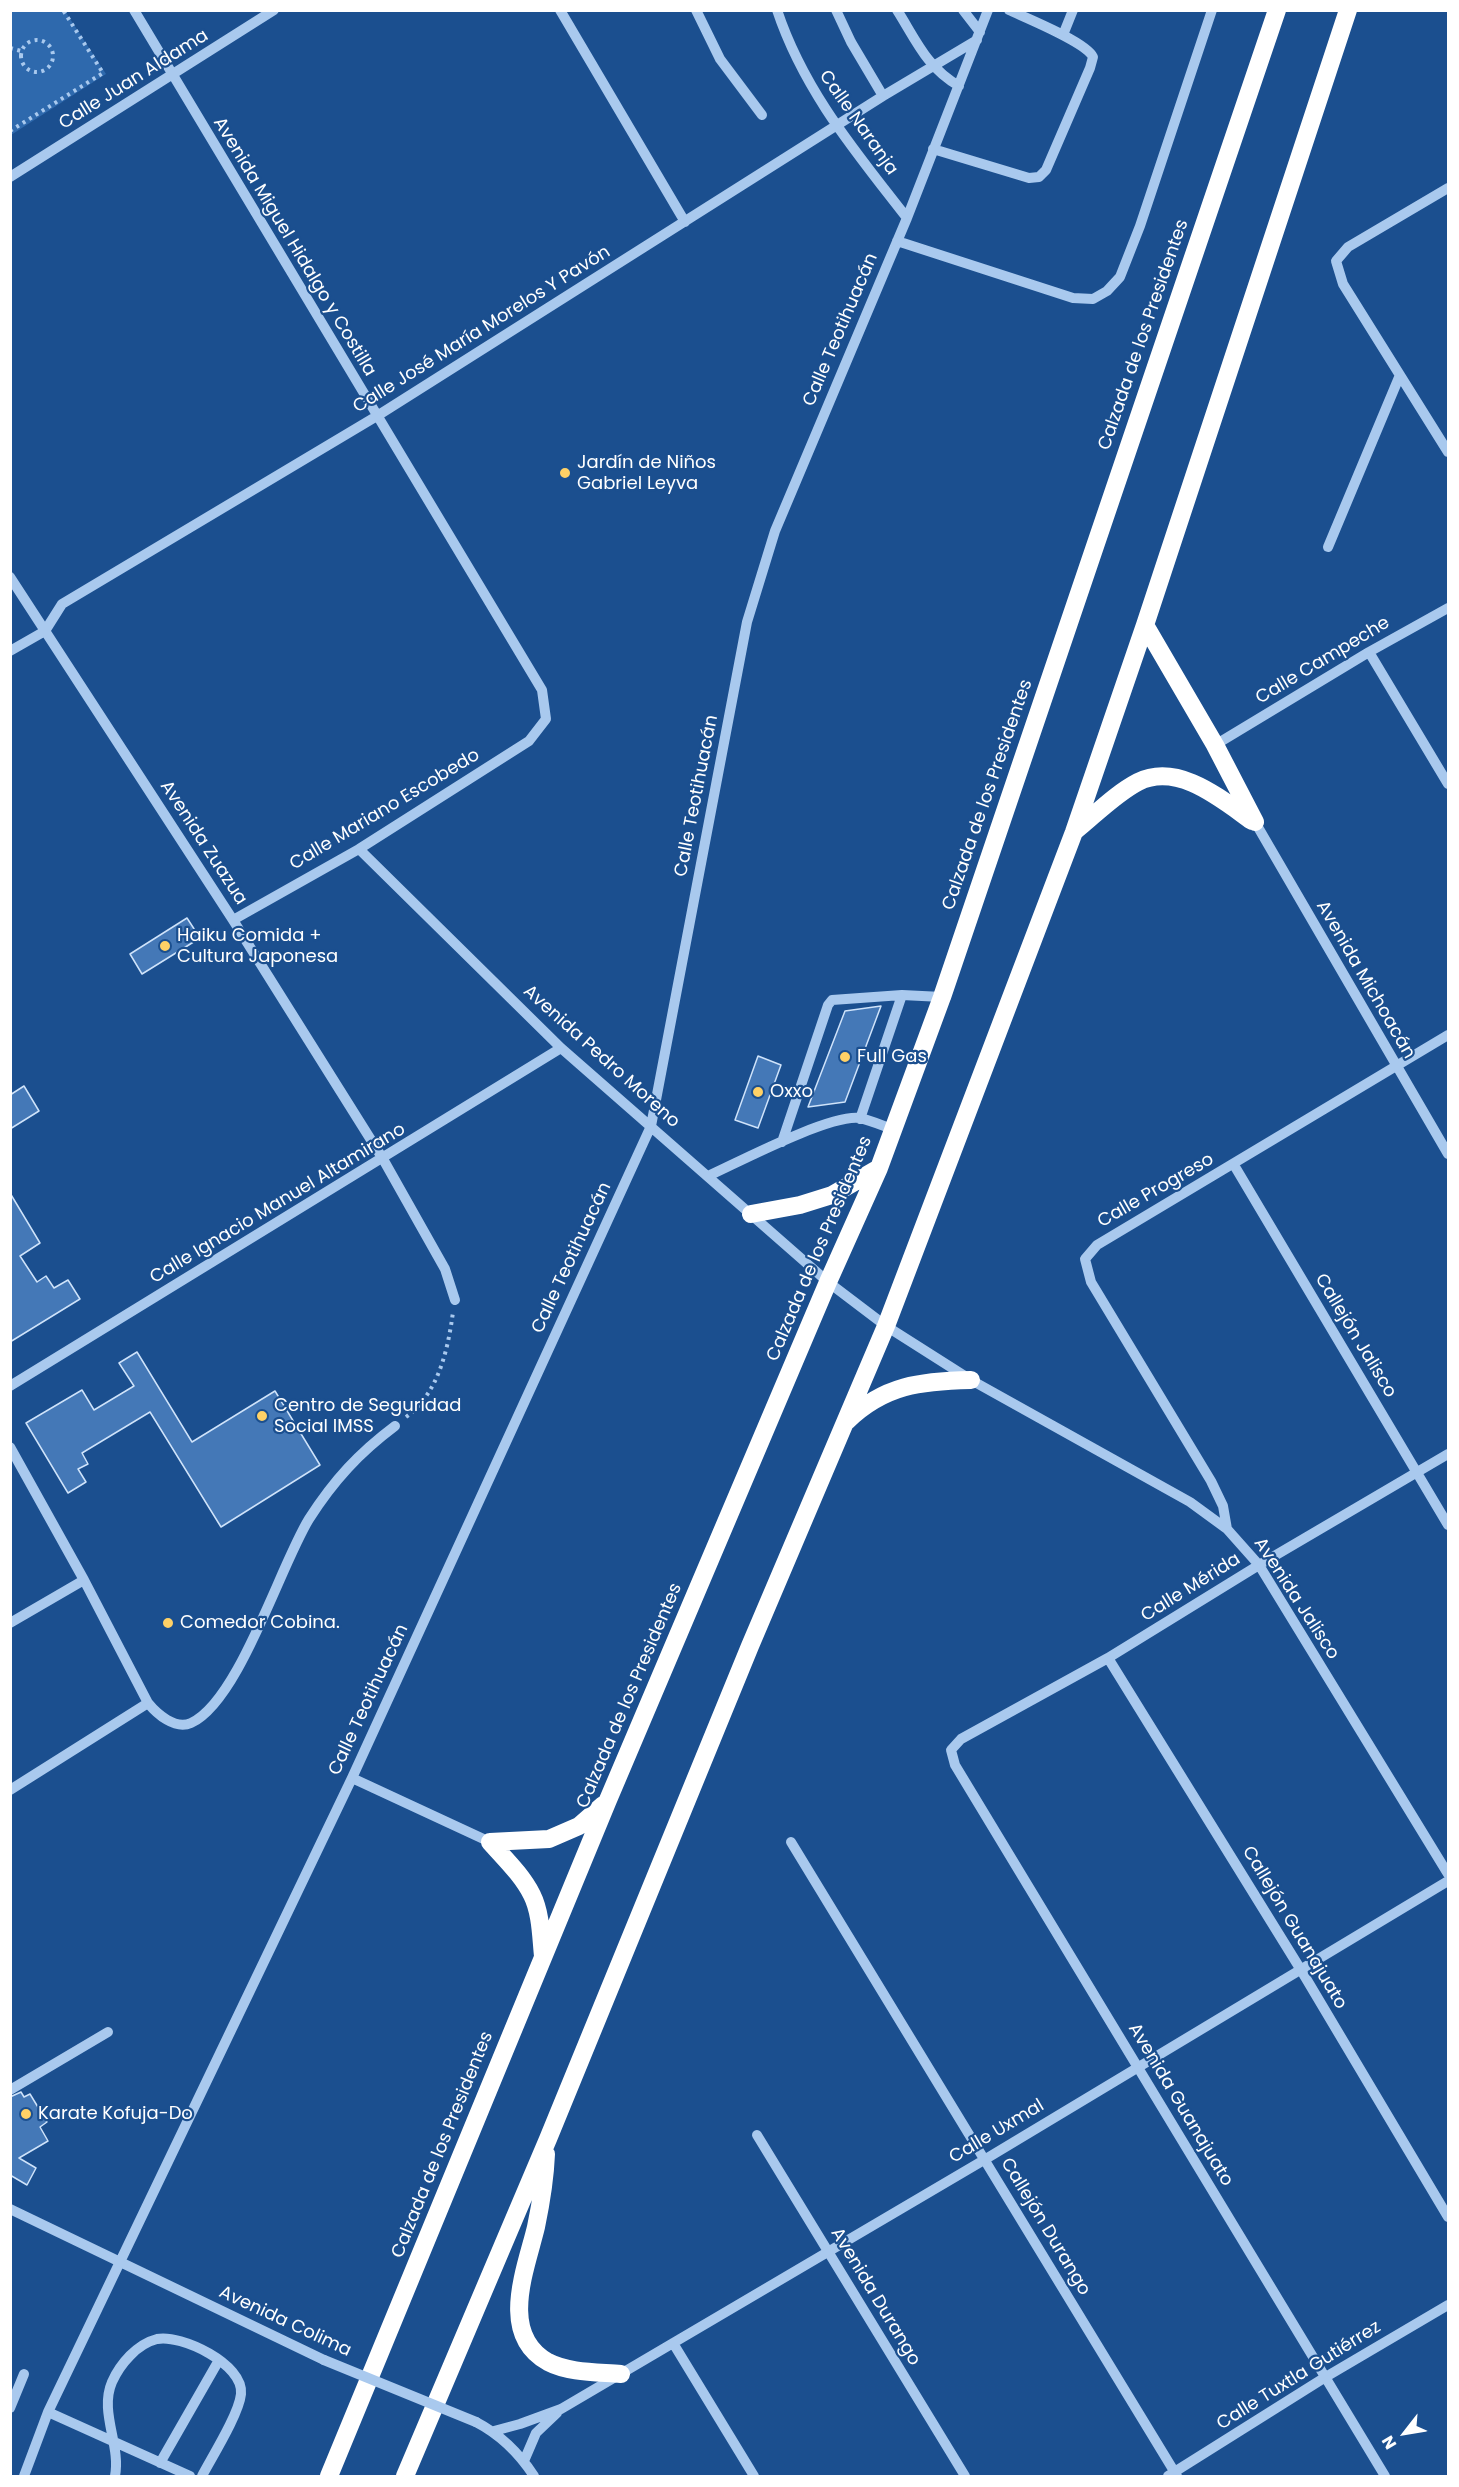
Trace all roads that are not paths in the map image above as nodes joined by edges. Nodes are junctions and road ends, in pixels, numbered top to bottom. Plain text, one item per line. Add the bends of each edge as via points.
1 (134, 10) edge
2 (274, 10) edge
3 (560, 10) edge
4 (696, 10) edge
5 (777, 10) edge
6 (836, 10) edge
7 (897, 10) edge
8 (963, 10) edge
9 (988, 10) edge
10 (1009, 10) edge
11 (1073, 10) edge
12 (1212, 10) edge
13 (1277, 10) edge
14 (1348, 10) edge
15 (978, 36) junction
16 (1063, 36) junction
17 (931, 66) junction
18 (172, 76) junction
19 (959, 86) junction
20 (883, 96) junction
21 (762, 115) dead end
22 (836, 127) junction
23 (933, 149) junction
24 (10, 177) edge
25 (1449, 188) edge
26 (907, 218) junction
27 (685, 222) junction
28 (897, 241) junction
29 (1400, 375) junction
30 (377, 416) junction
31 (1449, 452) edge
32 (1328, 547) dead end
33 (10, 577) edge
34 (1449, 608) edge
35 (1145, 625) junction
36 (45, 631) junction
37 (10, 651) edge
38 (1369, 652) junction
39 (546, 719) joint
40 (1215, 745) junction
41 (1449, 784) edge
42 (1255, 822) junction
43 (1074, 832) junction
44 (359, 849) junction
45 (233, 920) junction
46 (902, 995) junction
47 (942, 997) junction
48 (1449, 1035) edge
49 (561, 1048) junction
50 (1396, 1066) junction
51 (860, 1119) junction
52 (651, 1126) junction
53 (894, 1130) junction
54 (782, 1142) junction
55 (1449, 1154) edge
56 (383, 1159) junction
57 (1234, 1165) junction
58 (879, 1168) junction
59 (708, 1176) junction
60 (751, 1214) junction
61 (828, 1282) junction
62 (455, 1300) road end
63 (886, 1326) junction
64 (971, 1380) junction
65 (10, 1386) edge
66 (844, 1425) junction
67 (395, 1426) road end
68 (10, 1447) edge
69 (1449, 1454) edge
70 (1417, 1473) junction
71 (1449, 1525) edge
72 (1227, 1529) junction
73 (1259, 1565) junction
74 (84, 1580) junction
75 (10, 1623) edge
76 (1108, 1658) junction
77 (148, 1703) junction
78 (951, 1750) joint
79 (352, 1778) junction
80 (10, 1790) edge
81 (608, 1800) junction
82 (490, 1842) junction
83 (791, 1842) dead end
84 (1449, 1874) edge
85 (1449, 1881) edge
86 (543, 1958) junction
87 (1301, 1970) junction
88 (108, 2032) dead end
89 (1138, 2066) junction
90 (10, 2090) edge
91 (757, 2135) dead end
92 (548, 2139) junction
93 (984, 2160) junction
94 (10, 2209) edge
95 (1449, 2217) edge
96 (828, 2251) junction
97 (120, 2263) junction
98 (1449, 2305) edge
99 (673, 2343) junction
100 (219, 2360) junction
101 (24, 2374) dead end
102 (621, 2374) junction
103 (1324, 2378) junction
104 (10, 2408) edge
105 (561, 2409) junction
106 (48, 2412) junction
107 (494, 2431) junction
108 (116, 2444) junction
109 (337, 2458) junction
110 (524, 2461) junction
111 (160, 2463) junction
112 (1173, 2475) edge
113 (24, 2476) edge
114 (115, 2476) edge
115 (189, 2476) edge
116 (202, 2476) edge
117 (322, 2476) edge
118 (329, 2476) edge
119 (405, 2476) edge
120 (534, 2476) edge
121 (754, 2476) edge
122 (964, 2476) edge
123 (1385, 2476) edge

1 - 18 street, Avenida Miguel Hidalgo y Costilla
2 - 18 street, Calle Juan Aldama
3 - 27 street
4 - 21 street via 720,59
5 - 22 street, Calle Naranja via 805,78
6 - 20 street
7 - 17 street
8 - 15 street
9 - 15 street, Calle Teotihuacán
10 - 16 street
11 - 16 street
12 - 28 street via 1140,226 1120,277 1107,291 1093,299 1073,298
13 - 47 highway, Calzada de los Presidentes
14 - 35 highway
15 - 17 street, Calle José María Morelos Y Pavón
15 - 19 street, Calle Teotihuacán
16 - 23 street via 1091,53 1093,62 1042,176 1029,178
17 - 19 street
17 - 20 street, Calle José María Morelos Y Pavón
18 - 24 street, Calle Juan Aldama
18 - 30 street, Avenida Miguel Hidalgo y Costilla
19 - 23 street, Calle Teotihuacán
20 - 22 street, Calle José María Morelos Y Pavón
22 - 26 street, Calle Naranja
22 - 27 street, Calle José María Morelos Y Pavón
23 - 26 street, Calle Teotihuacán
25 - 29 street via 1348,247 1336,261 1343,284
26 - 28 street, Calle Teotihuacán
27 - 30 street, Calle José María Morelos Y Pavón
28 - 52 street, Calle Teotihuacán via 774,531 747,622
29 - 31 street
29 - 32 street
30 - 36 street, Calle José María Morelos Y Pavón via 62,604
30 - 39 street, Avenida Miguel Hidalgo y Costilla via 542,690
33 - 36 street, Avenida Zuazua
34 - 38 street, Calle Campeche
35 - 40 highway
35 - 43 highway
36 - 37 street, Calle José María Morelos Y Pavón
36 - 45 street, Avenida Zuazua
38 - 40 street, Calle Campeche
38 - 41 street
39 - 44 street, Calle Mariano Escobedo via 529,741
40 - 42 highway
42 - 43 highway via 1188,781 1163,777 1140,782
42 - 50 street, Avenida Michoacán
43 - 63 highway
44 - 45 street, Calle Mariano Escobedo
44 - 49 street, Avenida Pedro Moreno
45 - 56 street, Avenida Zuazua
46 - 47 street
46 - 51 street
46 - 54 street via 832,1000
47 - 53 highway, Calzada de los Presidentes
48 - 50 street, Calle Progreso
49 - 52 street, Avenida Pedro Moreno
49 - 56 street, Calle Ignacio Manuel Altamirano
50 - 55 street, Avenida Michoacán
50 - 57 street, Calle Progreso
51 - 53 street
51 - 54 street via 847,1118
52 - 59 street, Avenida Pedro Moreno
52 - 79 street, Calle Teotihuacán
53 - 58 highway, Calzada de los Presidentes
54 - 59 street
56 - 62 street, Avenida Zuazua via 445,1269
56 - 65 street, Calle Ignacio Manuel Altamirano
57 - 70 street, Callejón Jalisco
57 - 72 street, Calle Progreso via 1097,1245 1085,1259 1091,1282 1211,1481 1223,1506
58 - 60 highway via 832,1195
58 - 61 highway, Calzada de los Presidentes
59 - 60 street, Avenida Pedro Moreno
60 - 61 street, Avenida Pedro Moreno
61 - 63 street, Avenida Pedro Moreno
61 - 81 highway, Calzada de los Presidentes
63 - 64 street, Avenida Jalisco
63 - 66 highway
64 - 66 highway via 901,1387 860,1408
64 - 72 street, Avenida Jalisco via 1190,1502
66 - 92 highway
67 - 77 street via 364,1449 308,1521 241,1662 217,1700 189,1724 177,1724 159,1715
68 - 74 street
69 - 70 street, Calle Mérida
70 - 71 street, Callejón Jalisco
70 - 73 street, Calle Mérida
72 - 73 street, Avenida Jalisco
73 - 76 street, Calle Mérida
73 - 84 street, Avenida Jalisco
74 - 75 street
74 - 77 street
76 - 78 street, Calle Mérida via 961,1739
76 - 87 street, Callejón Guanajuato
77 - 80 street
78 - 89 street, Avenida Guanajuato via 955,1765
79 - 82 street
79 - 97 street, Calle Teotihuacán
81 - 82 highway via 579,1826 549,1839
81 - 86 highway, Calzada de los Presidentes
82 - 86 highway via 533,1896
83 - 93 street, Callejón Durango
85 - 87 street, Calle Uxmal
86 - 109 highway, Calzada de los Presidentes
87 - 89 street, Calle Uxmal
87 - 95 street, Callejón Guanajuato
88 - 90 street
89 - 93 street, Calle Uxmal
89 - 103 street, Avenida Guanajuato
91 - 96 street, Avenida Durango
92 - 102 highway via 544,2192 518,2301 523,2332 533,2350 550,2362
92 - 119 highway
93 - 96 street, Calle Uxmal
93 - 112 street, Callejón Durango
94 - 97 street, Avenida Colima
96 - 99 street, Calle Uxmal
96 - 122 street, Avenida Durango
97 - 106 street, Calle Teotihuacán
97 - 107 street, Avenida Colima, bridge via 324,2360
98 - 103 street, Calle Tuxtla Gutiérrez
99 - 102 street, Calle Uxmal
99 - 121 street
100 - 108 street via 176,2339 145,2343 131,2353 112,2381 108,2397
100 - 111 street
100 - 116 street via 234,2371 242,2393
101 - 104 street
102 - 105 street, Calle Uxmal
103 - 112 street, Calle Tuxtla Gutiérrez
103 - 123 street, Avenida Guanajuato
105 - 107 street, Calle Uxmal
105 - 110 street, Calle Uxmal via 536,2433
106 - 108 street
106 - 113 street, Calle Teotihuacán
107 - 110 street, Avenida Colima
108 - 111 street
108 - 114 street
109 - 117 highway
109 - 118 highway, Calzada de los Presidentes
110 - 120 street, Avenida Colima
111 - 115 street

